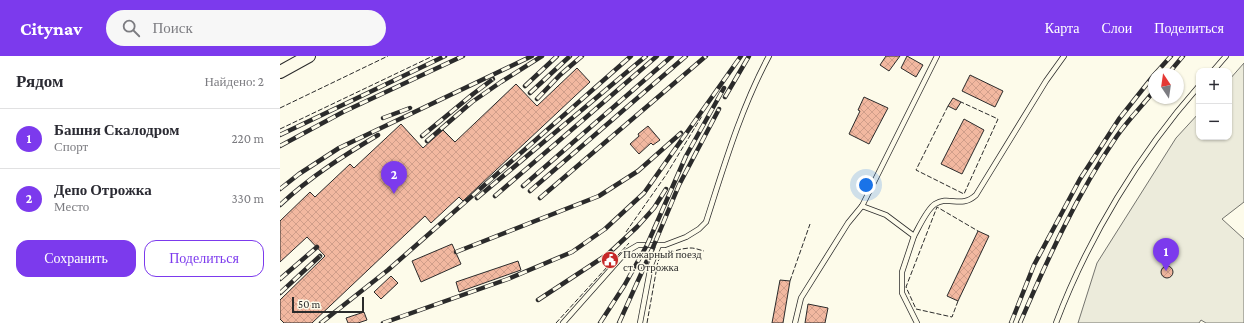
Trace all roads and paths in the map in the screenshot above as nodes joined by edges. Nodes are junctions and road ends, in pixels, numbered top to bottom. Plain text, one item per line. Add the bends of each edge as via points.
1 (309, 56) edge
2 (769, 56) edge
3 (937, 56) edge
4 (1064, 56) edge
5 (1226, 56) edge
6 (1216, 68) edge
7 (280, 72) edge
8 (1196, 89) edge
9 (862, 206) junction
10 (914, 236) junction
11 (659, 245) junction
12 (563, 323) edge
13 (640, 323) edge
14 (795, 323) edge
15 (917, 323) edge
16 (1056, 323) edge

1 - 7 street
2 - 11 lane via 735,135 706,222 686,237
3 - 9 lane
4 - 10 lane via 976,195 964,202 946,201 934,204
5 - 6 lane
8 - 16 lane via 1150,148 1097,232
9 - 10 lane via 886,215
9 - 14 lane via 848,223 801,298
10 - 15 lane via 902,272 902,293
11 - 12 lane via 638,245 626,252
11 - 13 lane via 651,265

